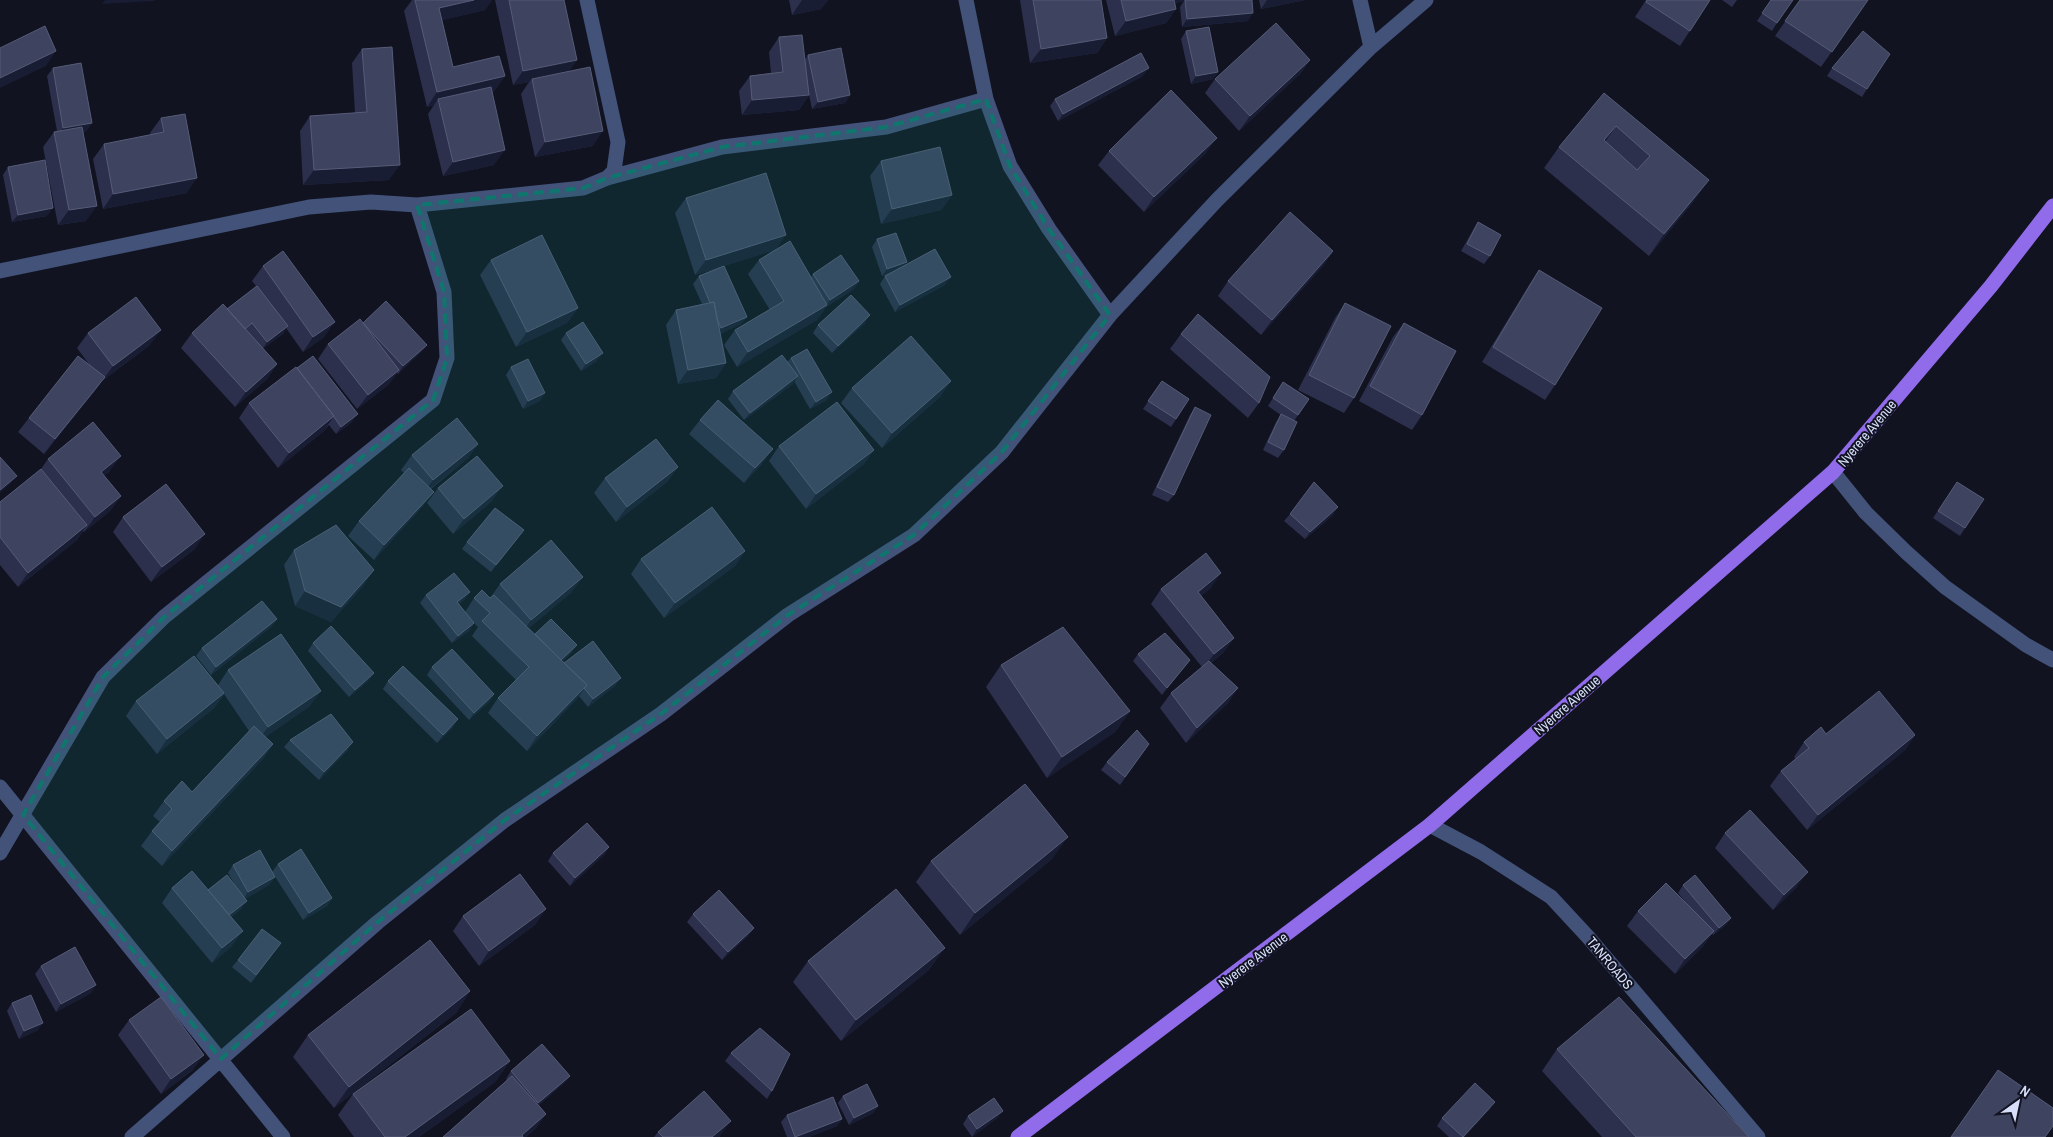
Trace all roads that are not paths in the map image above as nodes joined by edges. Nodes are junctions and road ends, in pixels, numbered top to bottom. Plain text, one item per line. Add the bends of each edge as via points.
1 (587, 0) edge
2 (966, 0) edge
3 (1360, 0) edge
4 (1426, 0) edge
5 (1371, 48) junction
6 (986, 99) junction
7 (607, 178) junction
8 (417, 205) junction
9 (2053, 206) edge
10 (0, 270) edge
11 (1110, 315) junction
12 (1833, 472) junction
13 (2053, 660) edge
14 (0, 787) edge
15 (23, 815) junction
16 (1430, 826) junction
17 (0, 853) edge
18 (221, 1059) junction
19 (132, 1137) edge
20 (283, 1137) edge
21 (1018, 1137) edge
22 (1758, 1137) edge

1 - 7 street via 618,142 614,171
2 - 6 street
3 - 5 street
4 - 5 street
5 - 11 street via 1218,200
6 - 7 street via 886,127 722,147
6 - 11 street via 1010,166 1049,229
7 - 8 street via 583,188
8 - 10 street via 371,202 309,207
8 - 15 street via 444,292 447,358 433,400 164,617 102,677
9 - 12 main road, Nyerere Avenue via 1991,286
11 - 18 street via 1002,452 914,535 788,615 661,714 505,820 378,922
12 - 13 street via 1866,512 1945,586 2026,645
12 - 16 main road, Nyerere Avenue
14 - 15 street
15 - 17 street
15 - 18 street
16 - 21 main road, Nyerere Avenue
16 - 22 street, TANROADS via 1482,852 1551,897
18 - 19 street
18 - 20 street

